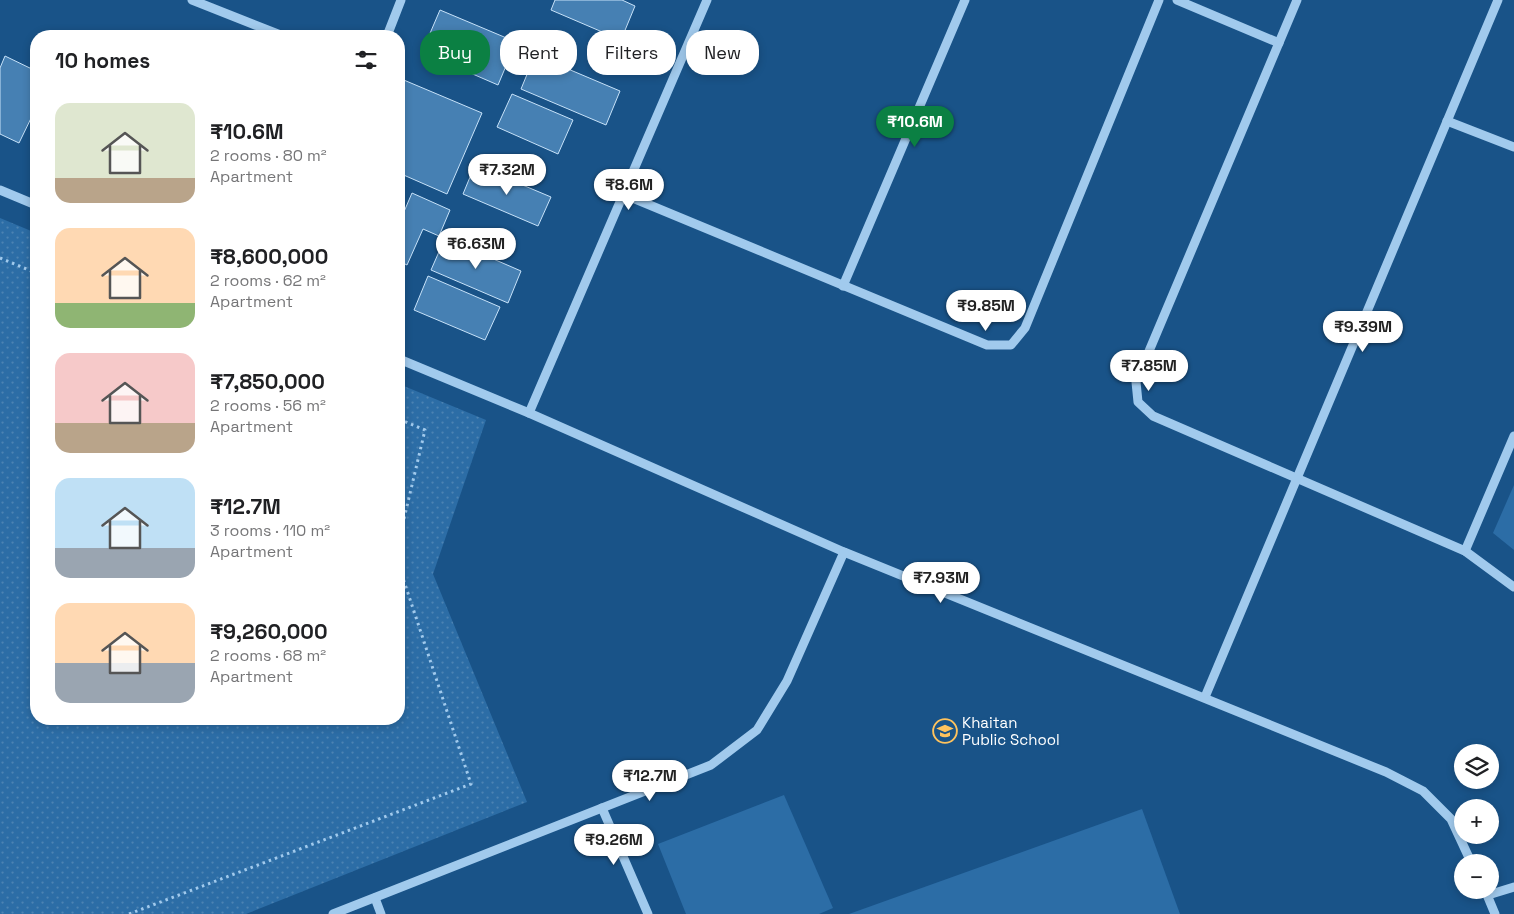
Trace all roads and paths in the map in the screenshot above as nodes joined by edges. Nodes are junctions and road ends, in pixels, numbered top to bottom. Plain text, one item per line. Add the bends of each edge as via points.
1 (402, 0) edge
2 (707, 0) edge
3 (964, 0) edge
4 (1160, 0) edge
5 (1177, 0) edge
6 (1297, 0) edge
7 (1498, 0) edge
8 (198, 1) edge
9 (268, 30) edge
10 (390, 30) edge
11 (1279, 43) junction
12 (1447, 121) junction
13 (1514, 148) edge
14 (0, 190) edge
15 (623, 194) junction
16 (30, 202) edge
17 (0, 258) edge
18 (30, 270) edge
19 (843, 286) junction
20 (405, 362) edge
21 (528, 414) junction
22 (405, 422) edge
23 (1514, 436) edge
24 (1298, 478) junction
25 (405, 515) edge
26 (1465, 551) junction
27 (844, 552) junction
28 (405, 584) edge
29 (1514, 587) edge
30 (1205, 697) junction
31 (602, 808) junction
32 (1467, 854) edge
33 (1514, 887) edge
34 (1499, 890) edge
35 (374, 898) junction
36 (1490, 899) edge
37 (129, 914) edge
38 (333, 914) edge
39 (381, 914) edge
40 (648, 914) edge
41 (1495, 914) edge

1 - 10 street
2 - 15 street
3 - 19 street
4 - 19 street via 1025,328 1011,345 987,345
5 - 11 street
6 - 11 street
7 - 12 street
8 - 9 street
11 - 24 street via 1136,382 1138,402 1153,416
12 - 13 street
12 - 24 street
14 - 16 street
15 - 19 street
15 - 21 street
17 - 18 path
20 - 21 street
21 - 27 street
22 - 25 path via 425,430
23 - 26 street
24 - 26 street
24 - 30 street
26 - 29 street
27 - 30 street
27 - 31 street via 787,681 758,730 711,765
28 - 37 path via 471,784
30 - 32 street via 1386,772 1423,791 1451,819
31 - 35 street
31 - 40 street
33 - 34 street
35 - 38 street
35 - 39 street
36 - 41 street

